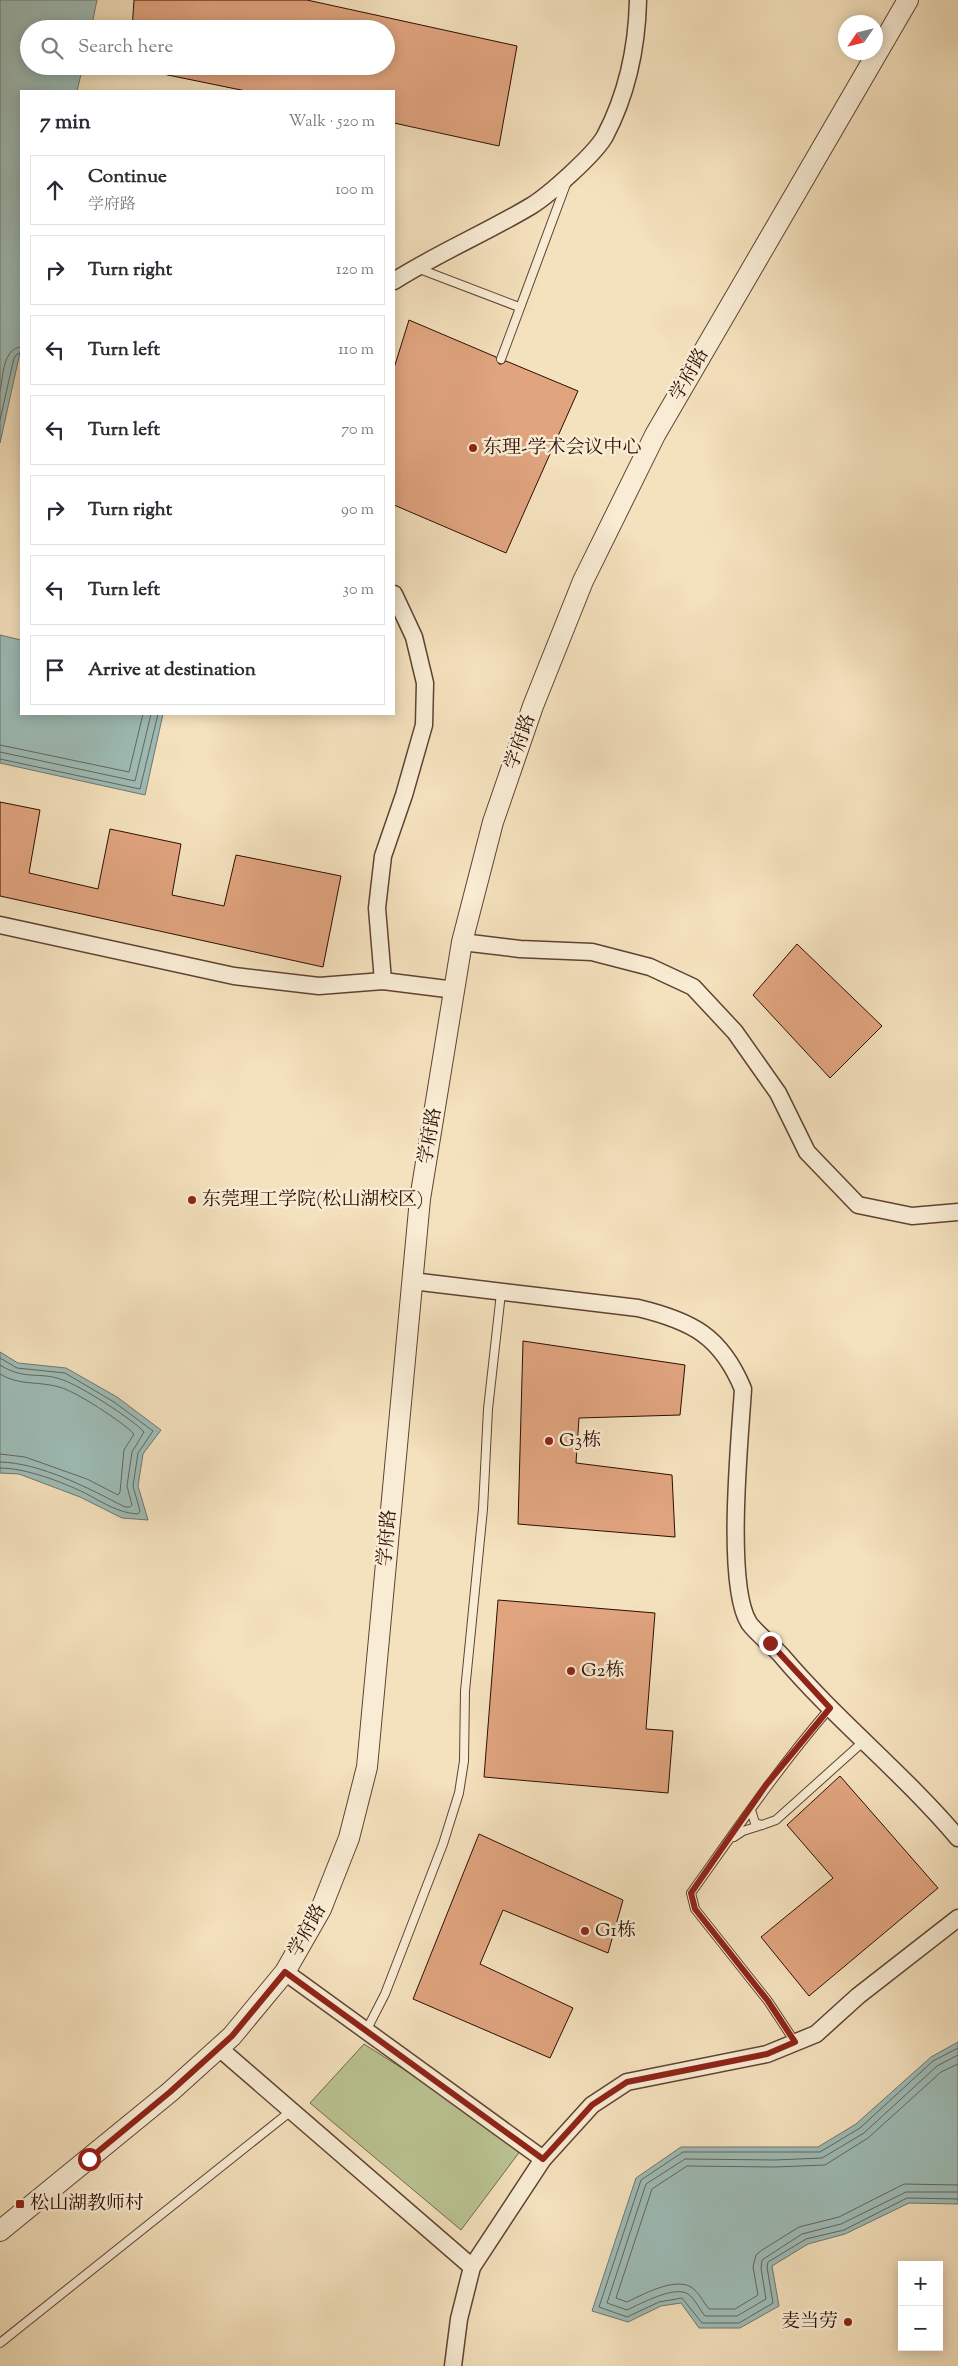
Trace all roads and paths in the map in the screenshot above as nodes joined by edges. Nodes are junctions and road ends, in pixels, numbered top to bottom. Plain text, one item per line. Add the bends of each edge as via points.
1 (638, 0) edge
2 (908, 0) edge
3 (568, 177) junction
4 (415, 267) junction
5 (395, 280) edge
6 (519, 307) junction
7 (501, 359) dead end
8 (395, 596) edge
9 (0, 925) edge
10 (462, 942) junction
11 (383, 981) junction
12 (455, 990) junction
13 (958, 1212) edge
14 (412, 1281) junction
15 (501, 1293) junction
16 (830, 1708) junction
17 (864, 1741) junction
18 (751, 1810) junction
19 (762, 1825) junction
20 (958, 1838) edge
21 (728, 1840) junction
22 (958, 1918) edge
23 (285, 1972) junction
24 (366, 2031) junction
25 (795, 2042) junction
26 (219, 2048) junction
27 (292, 2110) junction
28 (543, 2159) junction
29 (0, 2231) edge
30 (472, 2267) junction
31 (0, 2344) edge
32 (453, 2366) edge

1 - 3 street via 638,25 626,87 604,137
2 - 10 street, 学府路 via 655,435 583,581 533,706 496,813
3 - 4 street via 533,205
3 - 6 lane
4 - 5 street
4 - 6 lane
6 - 7 lane
8 - 11 street via 414,637 425,683 424,725 382,856 376,908
9 - 11 street via 234,976 319,986
10 - 12 street, 学府路
10 - 13 street via 520,949 592,952 650,966 693,987 735,1032 778,1093 807,1152 858,1205 912,1216
11 - 12 street
12 - 14 street, 学府路 via 420,1199
14 - 15 street
14 - 23 street, 学府路 via 367,1767 350,1838 321,1909
15 - 16 street via 638,1308 666,1315 699,1331 720,1347 735,1368 744,1389 736,1542 736,1570 742,1601 749,1623
15 - 24 lane via 465,1691 464,1761 443,1844 385,1994
16 - 17 street
16 - 18 lane via 766,1785
17 - 19 lane via 776,1820
17 - 20 street
18 - 19 lane via 755,1823
18 - 21 lane
19 - 21 lane
21 - 25 lane via 691,1893 695,1909 768,2001
22 - 25 street via 858,1996 816,2034
23 - 24 street
23 - 26 street, 学府路
24 - 28 street
25 - 28 street via 767,2054 627,2082 592,2105
26 - 27 street
26 - 29 street, 学府路
27 - 30 street
27 - 31 lane
28 - 30 street
30 - 32 street via 459,2319

